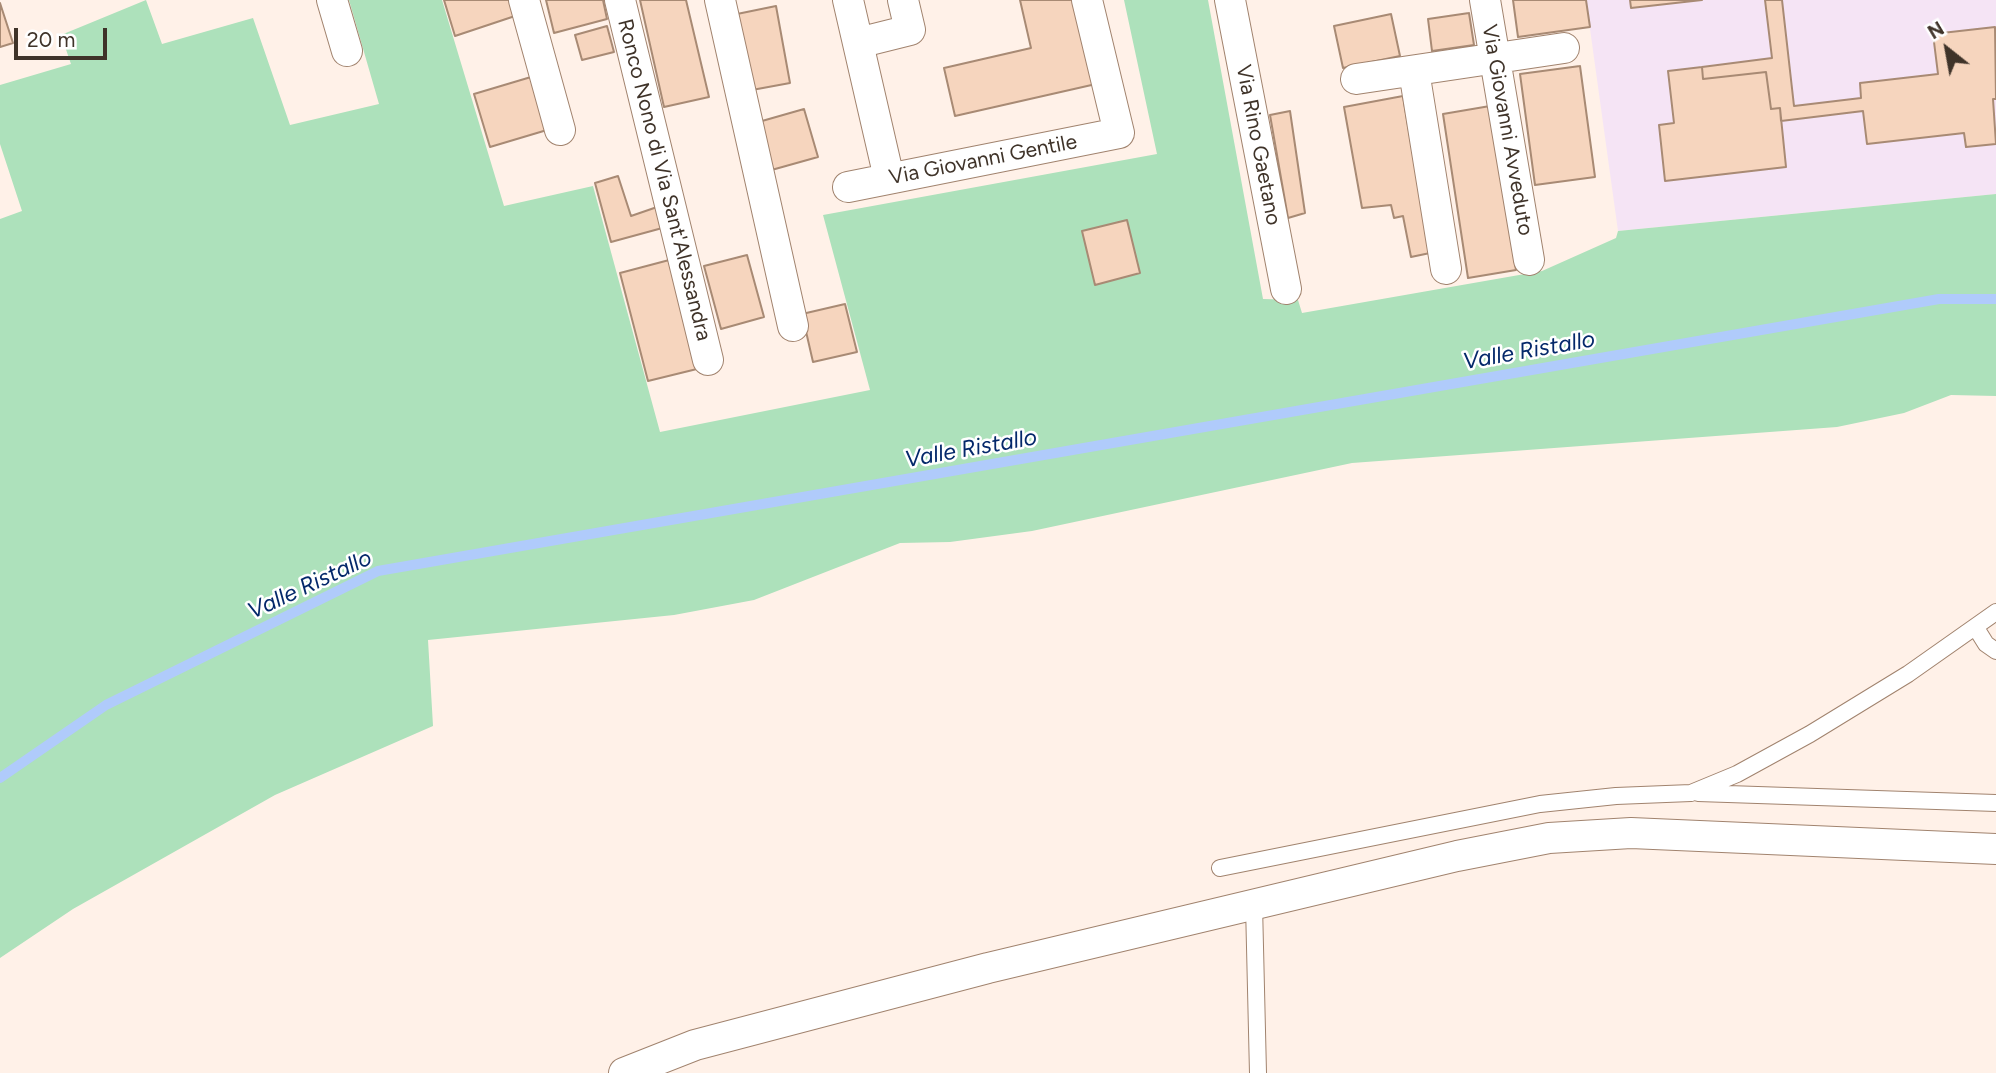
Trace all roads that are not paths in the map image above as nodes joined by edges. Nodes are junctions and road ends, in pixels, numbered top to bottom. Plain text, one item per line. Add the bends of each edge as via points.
1 (332, 0) edge
2 (524, 0) edge
3 (620, 0) edge
4 (720, 0) edge
5 (848, 0) edge
6 (903, 0) edge
7 (1087, 0) edge
8 (1230, 0) edge
9 (1485, 0) edge
10 (858, 43) junction
11 (1564, 48) dead end
12 (347, 51) dead end
13 (1495, 58) junction
14 (1414, 71) junction
15 (1356, 79) dead end
16 (560, 130) dead end
17 (889, 178) junction
18 (848, 187) dead end
19 (1529, 260) dead end
20 (1446, 269) dead end
21 (1286, 289) dead end
22 (793, 326) dead end
23 (708, 360) dead end
24 (1996, 612) edge
25 (1976, 628) junction
26 (1996, 651) edge
27 (1691, 793) junction
28 (1996, 803) edge
29 (1996, 849) edge
30 (1220, 868) dead end
31 (1254, 905) junction
32 (624, 1073) edge
33 (1258, 1073) edge

1 - 12 street
2 - 16 street
3 - 23 street, Ronco Nono di Via Sant'Alessandra
4 - 22 street
5 - 10 street
6 - 10 street via 910,30
7 - 17 street, Via Giovanni Gentile via 1119,133
8 - 21 street, Via Rino Gaetano
9 - 13 street, Via Giovanni Avveduto
10 - 17 street
11 - 13 street
13 - 14 street
13 - 19 street, Via Giovanni Avveduto
14 - 15 street
14 - 20 street
17 - 18 street, Via Giovanni Gentile
24 - 25 lane
25 - 26 lane
25 - 27 lane via 1810,734
27 - 28 lane
27 - 30 lane via 1540,804
29 - 31 street via 1631,833 1549,838
31 - 32 street via 975,971 695,1045
31 - 33 lane

